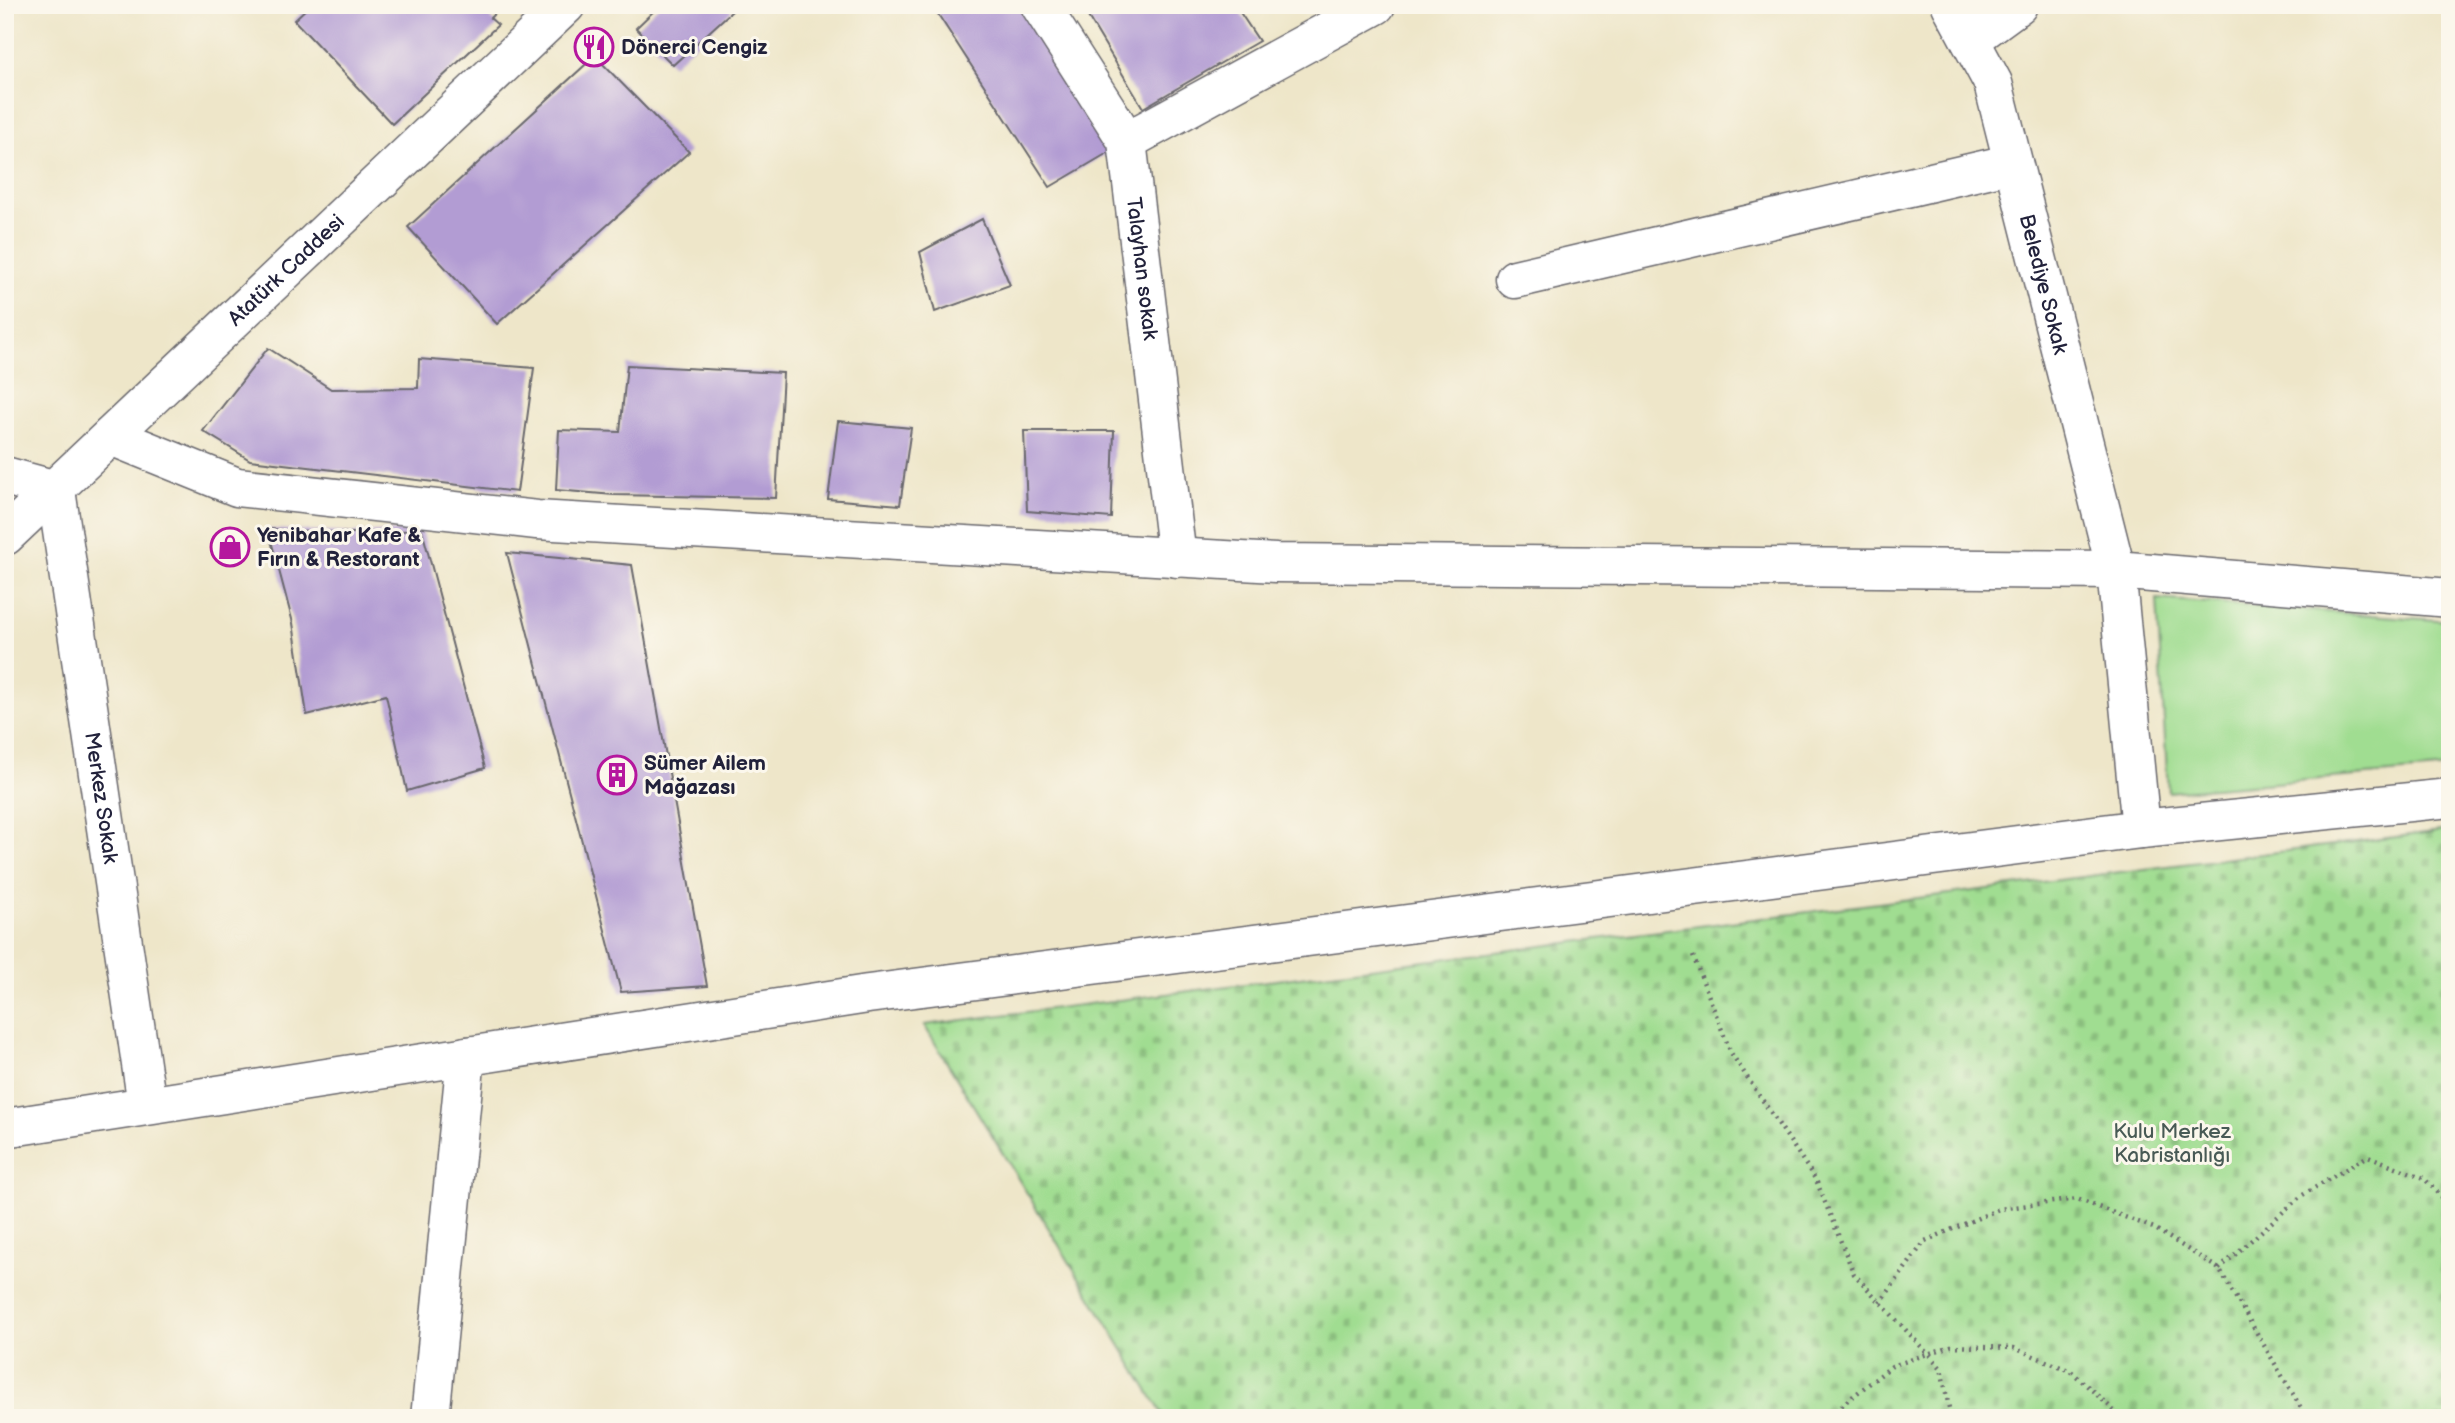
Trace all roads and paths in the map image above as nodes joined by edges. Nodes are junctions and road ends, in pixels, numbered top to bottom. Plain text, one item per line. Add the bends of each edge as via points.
1 (566, 5) edge
2 (1040, 5) edge
3 (1376, 5) edge
4 (1951, 5) edge
5 (2018, 5) edge
6 (1970, 40) junction
7 (1127, 141) junction
8 (2013, 163) junction
9 (1515, 279) dead end
10 (111, 436) junction
11 (5, 476) edge
12 (56, 490) junction
13 (5, 537) edge
14 (1177, 558) junction
15 (2116, 570) junction
16 (2450, 597) edge
17 (2450, 798) edge
18 (2141, 829) junction
19 (1693, 956) dead end
20 (466, 1056) junction
21 (147, 1105) junction
22 (5, 1128) edge
23 (2450, 1207) edge
24 (2218, 1269) junction
25 (1881, 1303) junction
26 (1926, 1354) junction
27 (430, 1418) edge
28 (1833, 1418) edge
29 (1951, 1418) edge
30 (2122, 1418) edge
31 (2307, 1418) edge

1 - 10 street, Atatürk Caddesi
2 - 7 street, Talayhan sokak
3 - 7 street
4 - 6 street, Belediye Sokak
5 - 6 street
6 - 8 street, Belediye Sokak via 1993,83
7 - 14 street, Talayhan sokak
8 - 9 street
8 - 15 street, Belediye Sokak
10 - 12 street, Atatürk Caddesi
10 - 14 street via 251,489 537,520
11 - 12 street
12 - 13 street, Atatürk Caddesi
12 - 21 street, Merkez Sokak
14 - 15 street via 1276,563
15 - 16 street
15 - 18 street, Belediye Sokak
17 - 18 street
18 - 20 street via 869,993
19 - 25 path via 1731,1053 1816,1180 1854,1274
20 - 21 street
20 - 27 street
21 - 22 street
23 - 24 path via 2424,1178 2368,1156 2301,1196
24 - 25 path via 2154,1228 2077,1199 1999,1209 1926,1241
24 - 31 path
25 - 26 path
26 - 28 path via 1892,1366 1843,1404
26 - 29 path via 1941,1368
26 - 30 path via 1951,1346 2014,1348 2071,1371

